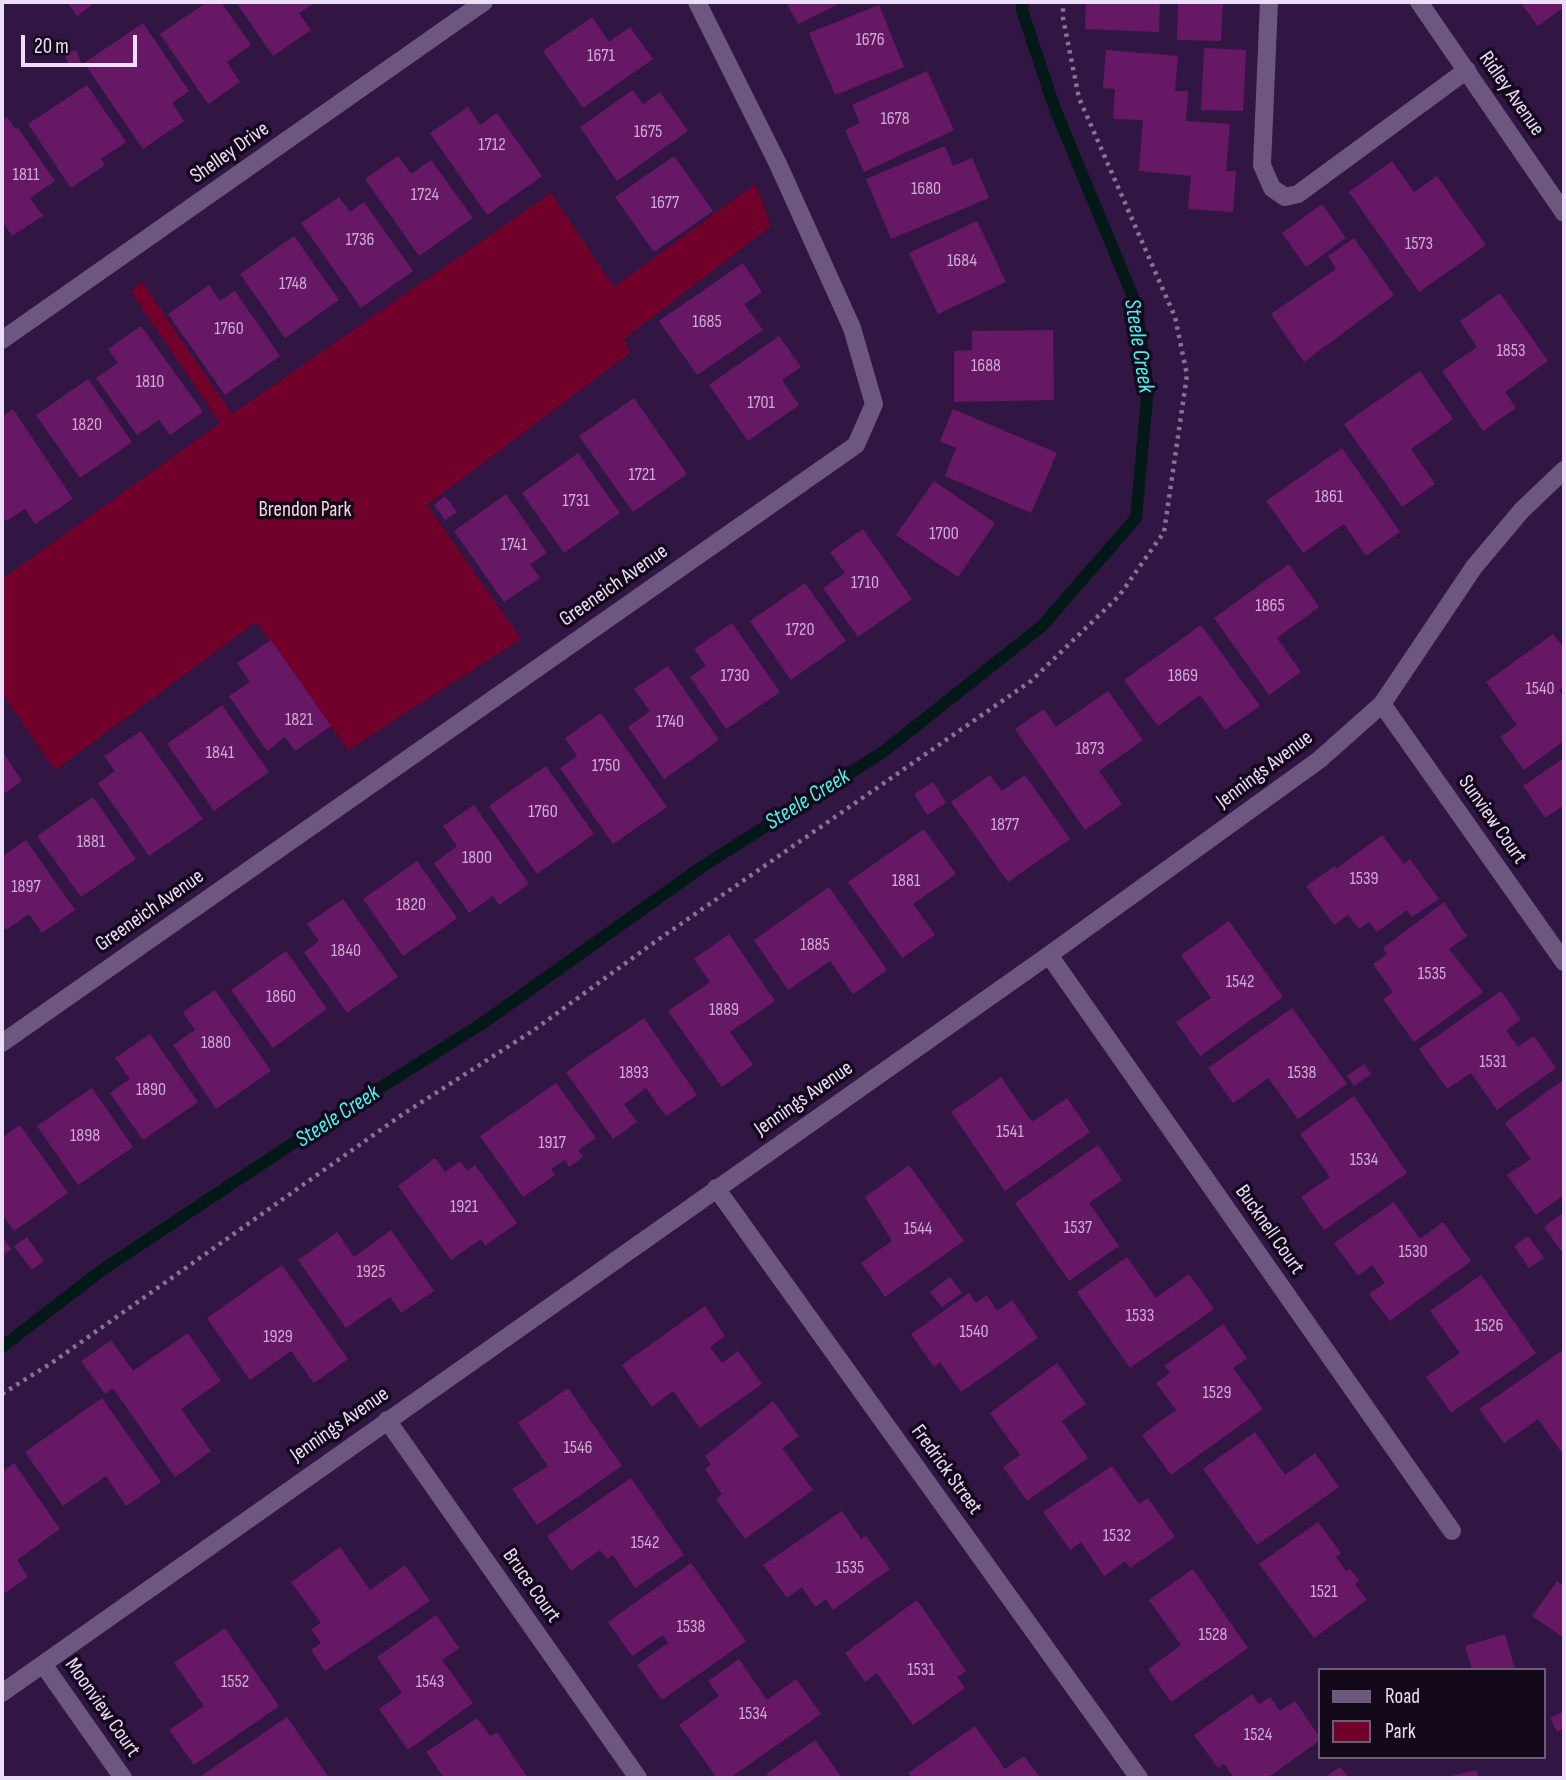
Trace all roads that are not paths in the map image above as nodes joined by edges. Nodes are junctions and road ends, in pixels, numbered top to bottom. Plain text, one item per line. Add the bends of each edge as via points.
1 (484, 2) edge
2 (697, 2) edge
3 (1269, 2) edge
4 (1419, 2) edge
5 (1467, 70) junction
6 (1564, 213) edge
7 (2, 340) edge
8 (1564, 470) edge
9 (1382, 704) junction
10 (1049, 956) junction
11 (1564, 962) edge
12 (4, 1037) edge
13 (716, 1188) junction
14 (387, 1420) junction
15 (1452, 1531) dead end
16 (43, 1664) junction
17 (2, 1693) edge
18 (123, 1778) edge
19 (638, 1778) edge
20 (1139, 1778) edge

1 - 7 street, Shelley Drive
2 - 12 street, Greeneich Avenue via 778,164 852,328 874,404 856,445
3 - 5 street via 1262,165 1272,188 1285,197 1298,194
4 - 5 street, Ridley Avenue
5 - 6 street, Ridley Avenue
8 - 9 street, Jennings Avenue via 1522,510 1474,567
9 - 10 street, Jennings Avenue via 1320,760
9 - 11 street, Sunview Court
10 - 13 street, Jennings Avenue
10 - 15 street, Bucknell Court
13 - 14 street, Jennings Avenue
13 - 20 street, Fredrick Street
14 - 16 street, Jennings Avenue
14 - 19 street, Bruce Court
16 - 17 street, Jennings Avenue
16 - 18 street, Moonview Court

